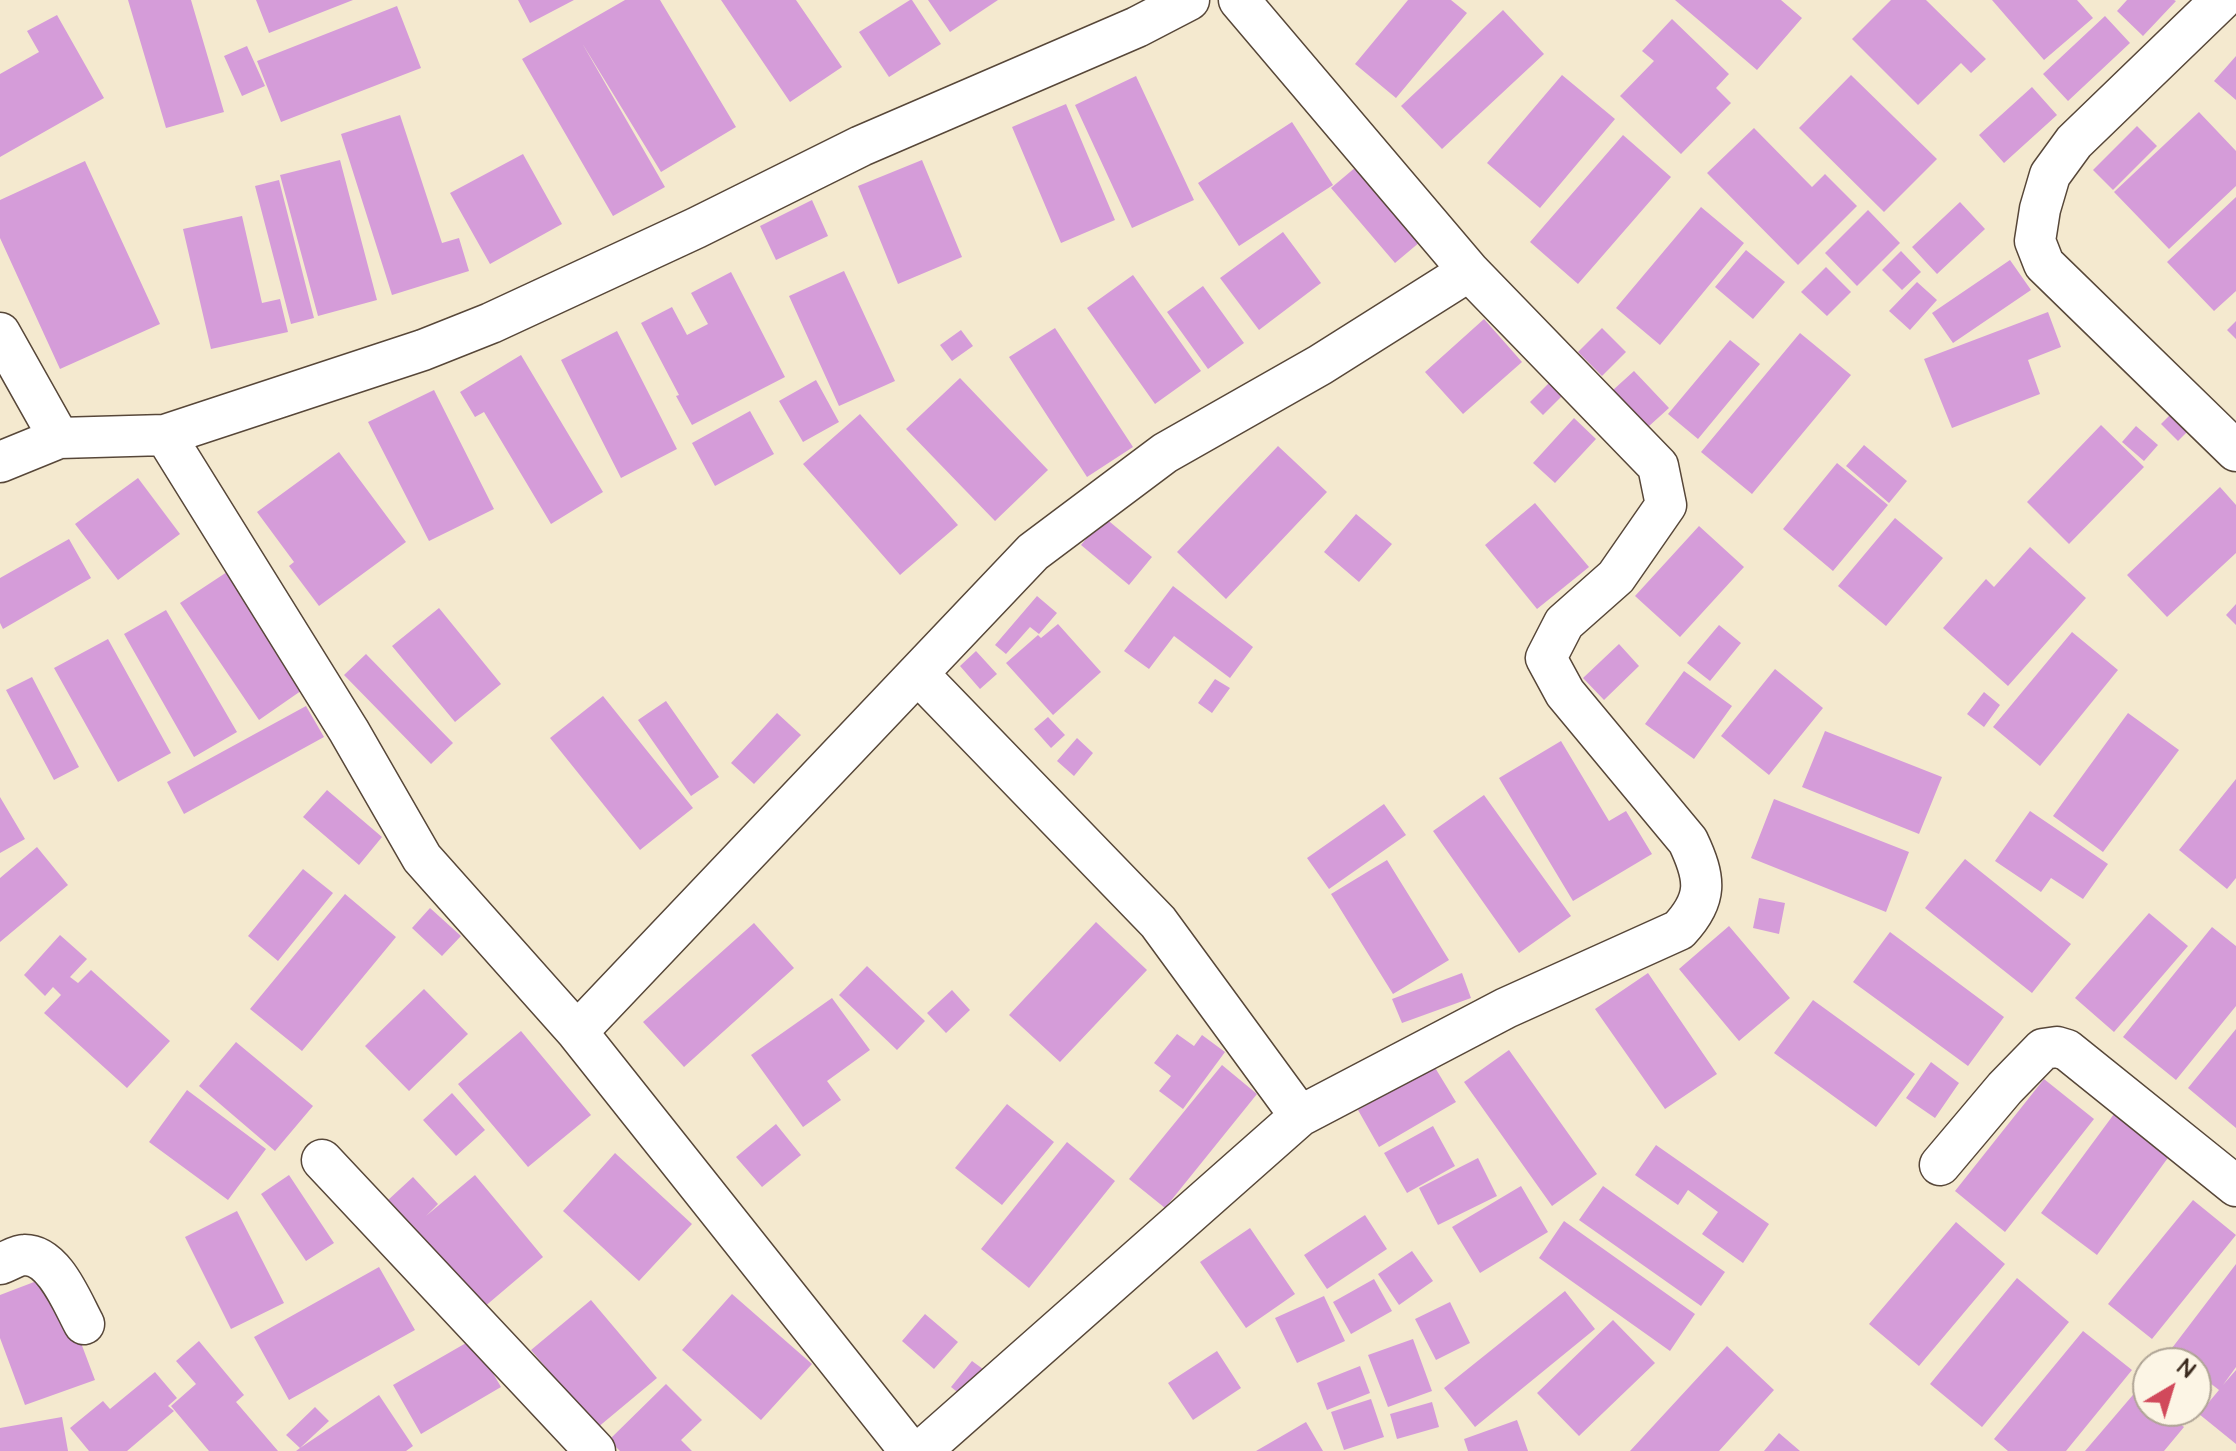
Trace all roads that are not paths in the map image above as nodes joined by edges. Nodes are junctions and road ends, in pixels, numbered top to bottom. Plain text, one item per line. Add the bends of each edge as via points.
1 (1189, 0) edge
2 (1239, 0) edge
3 (2221, 0) edge
4 (1469, 271) junction
5 (0, 333) edge
6 (165, 435) junction
7 (59, 438) junction
8 (2236, 451) edge
9 (0, 462) edge
10 (918, 674) junction
11 (577, 1032) junction
12 (1300, 1116) junction
13 (322, 1160) dead end
14 (1940, 1165) dead end
15 (2236, 1186) edge
16 (0, 1264) edge
17 (84, 1324) dead end
18 (595, 1451) edge
19 (910, 1451) edge
20 (921, 1451) edge

1 - 6 street via 861,146 491,323
2 - 4 street
3 - 8 street via 2074,142 2050,175 2035,241 2044,264
4 - 10 street via 1320,365 1165,453 1033,552
4 - 12 street via 1658,466 1666,505 1616,577 1564,623 1546,658 1565,693 1688,841 1699,864 1702,893 1694,914 1679,930 1506,1008
5 - 7 street
6 - 7 street
6 - 11 street via 422,858
7 - 9 street
10 - 11 street
10 - 12 street via 1158,922
11 - 19 street
12 - 20 street
13 - 18 street
14 - 15 street via 2043,1049 2057,1047
16 - 17 street via 24,1255 43,1260

